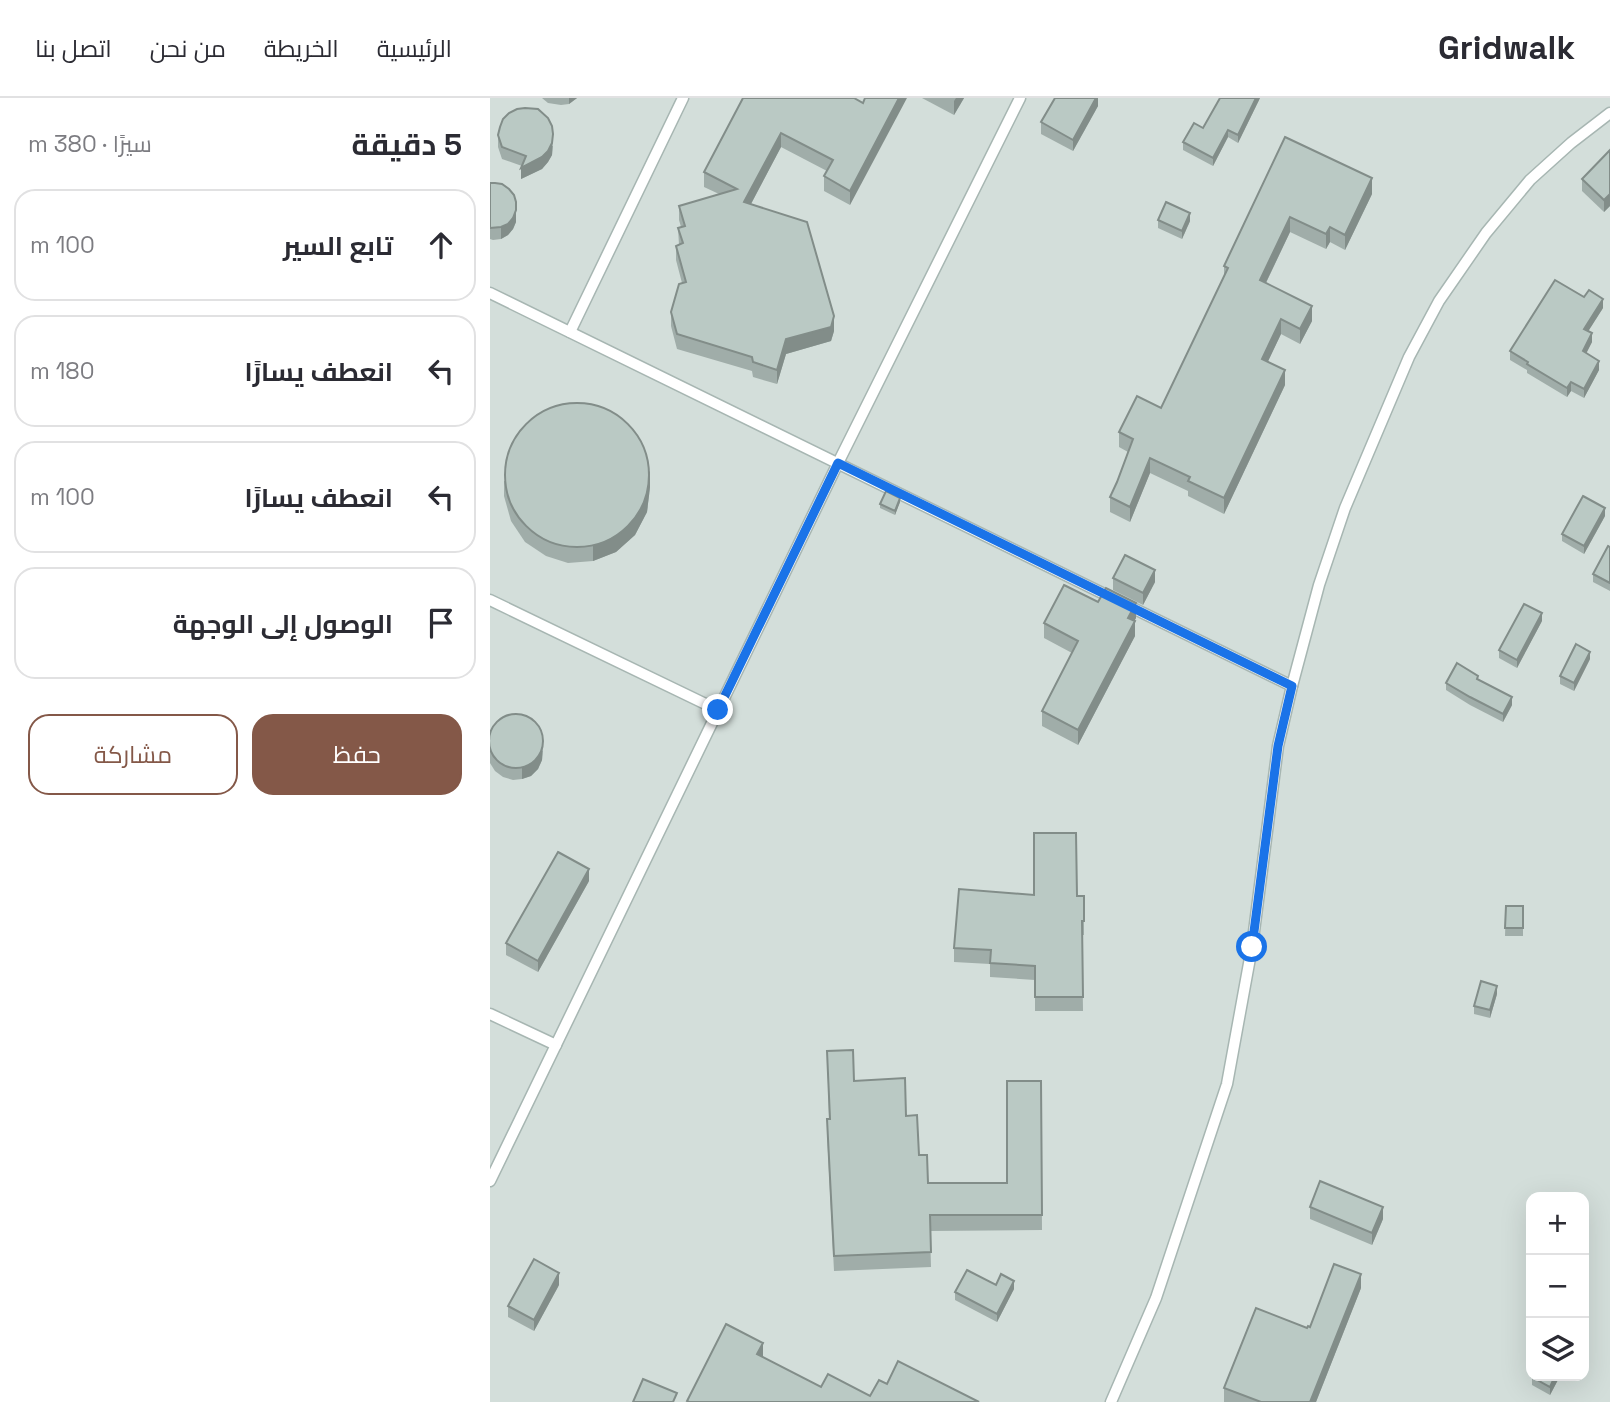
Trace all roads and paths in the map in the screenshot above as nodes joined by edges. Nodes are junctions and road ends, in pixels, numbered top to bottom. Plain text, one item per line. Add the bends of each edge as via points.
1 (683, 98) edge
2 (1020, 98) edge
3 (1610, 113) edge
4 (490, 293) edge
5 (570, 332) junction
6 (838, 463) junction
7 (490, 600) edge
8 (1292, 686) junction
9 (718, 710) junction
10 (490, 1014) edge
11 (556, 1045) junction
12 (490, 1181) edge
13 (1111, 1402) edge

1 - 5 lane
2 - 6 lane
3 - 8 lane via 1530,180 1439,301 1409,357 1345,508
4 - 5 lane
5 - 6 lane
6 - 8 lane
6 - 9 lane
7 - 9 lane
8 - 13 lane via 1278,746 1252,947 1227,1084 1156,1298
9 - 11 lane
10 - 11 lane
11 - 12 lane

